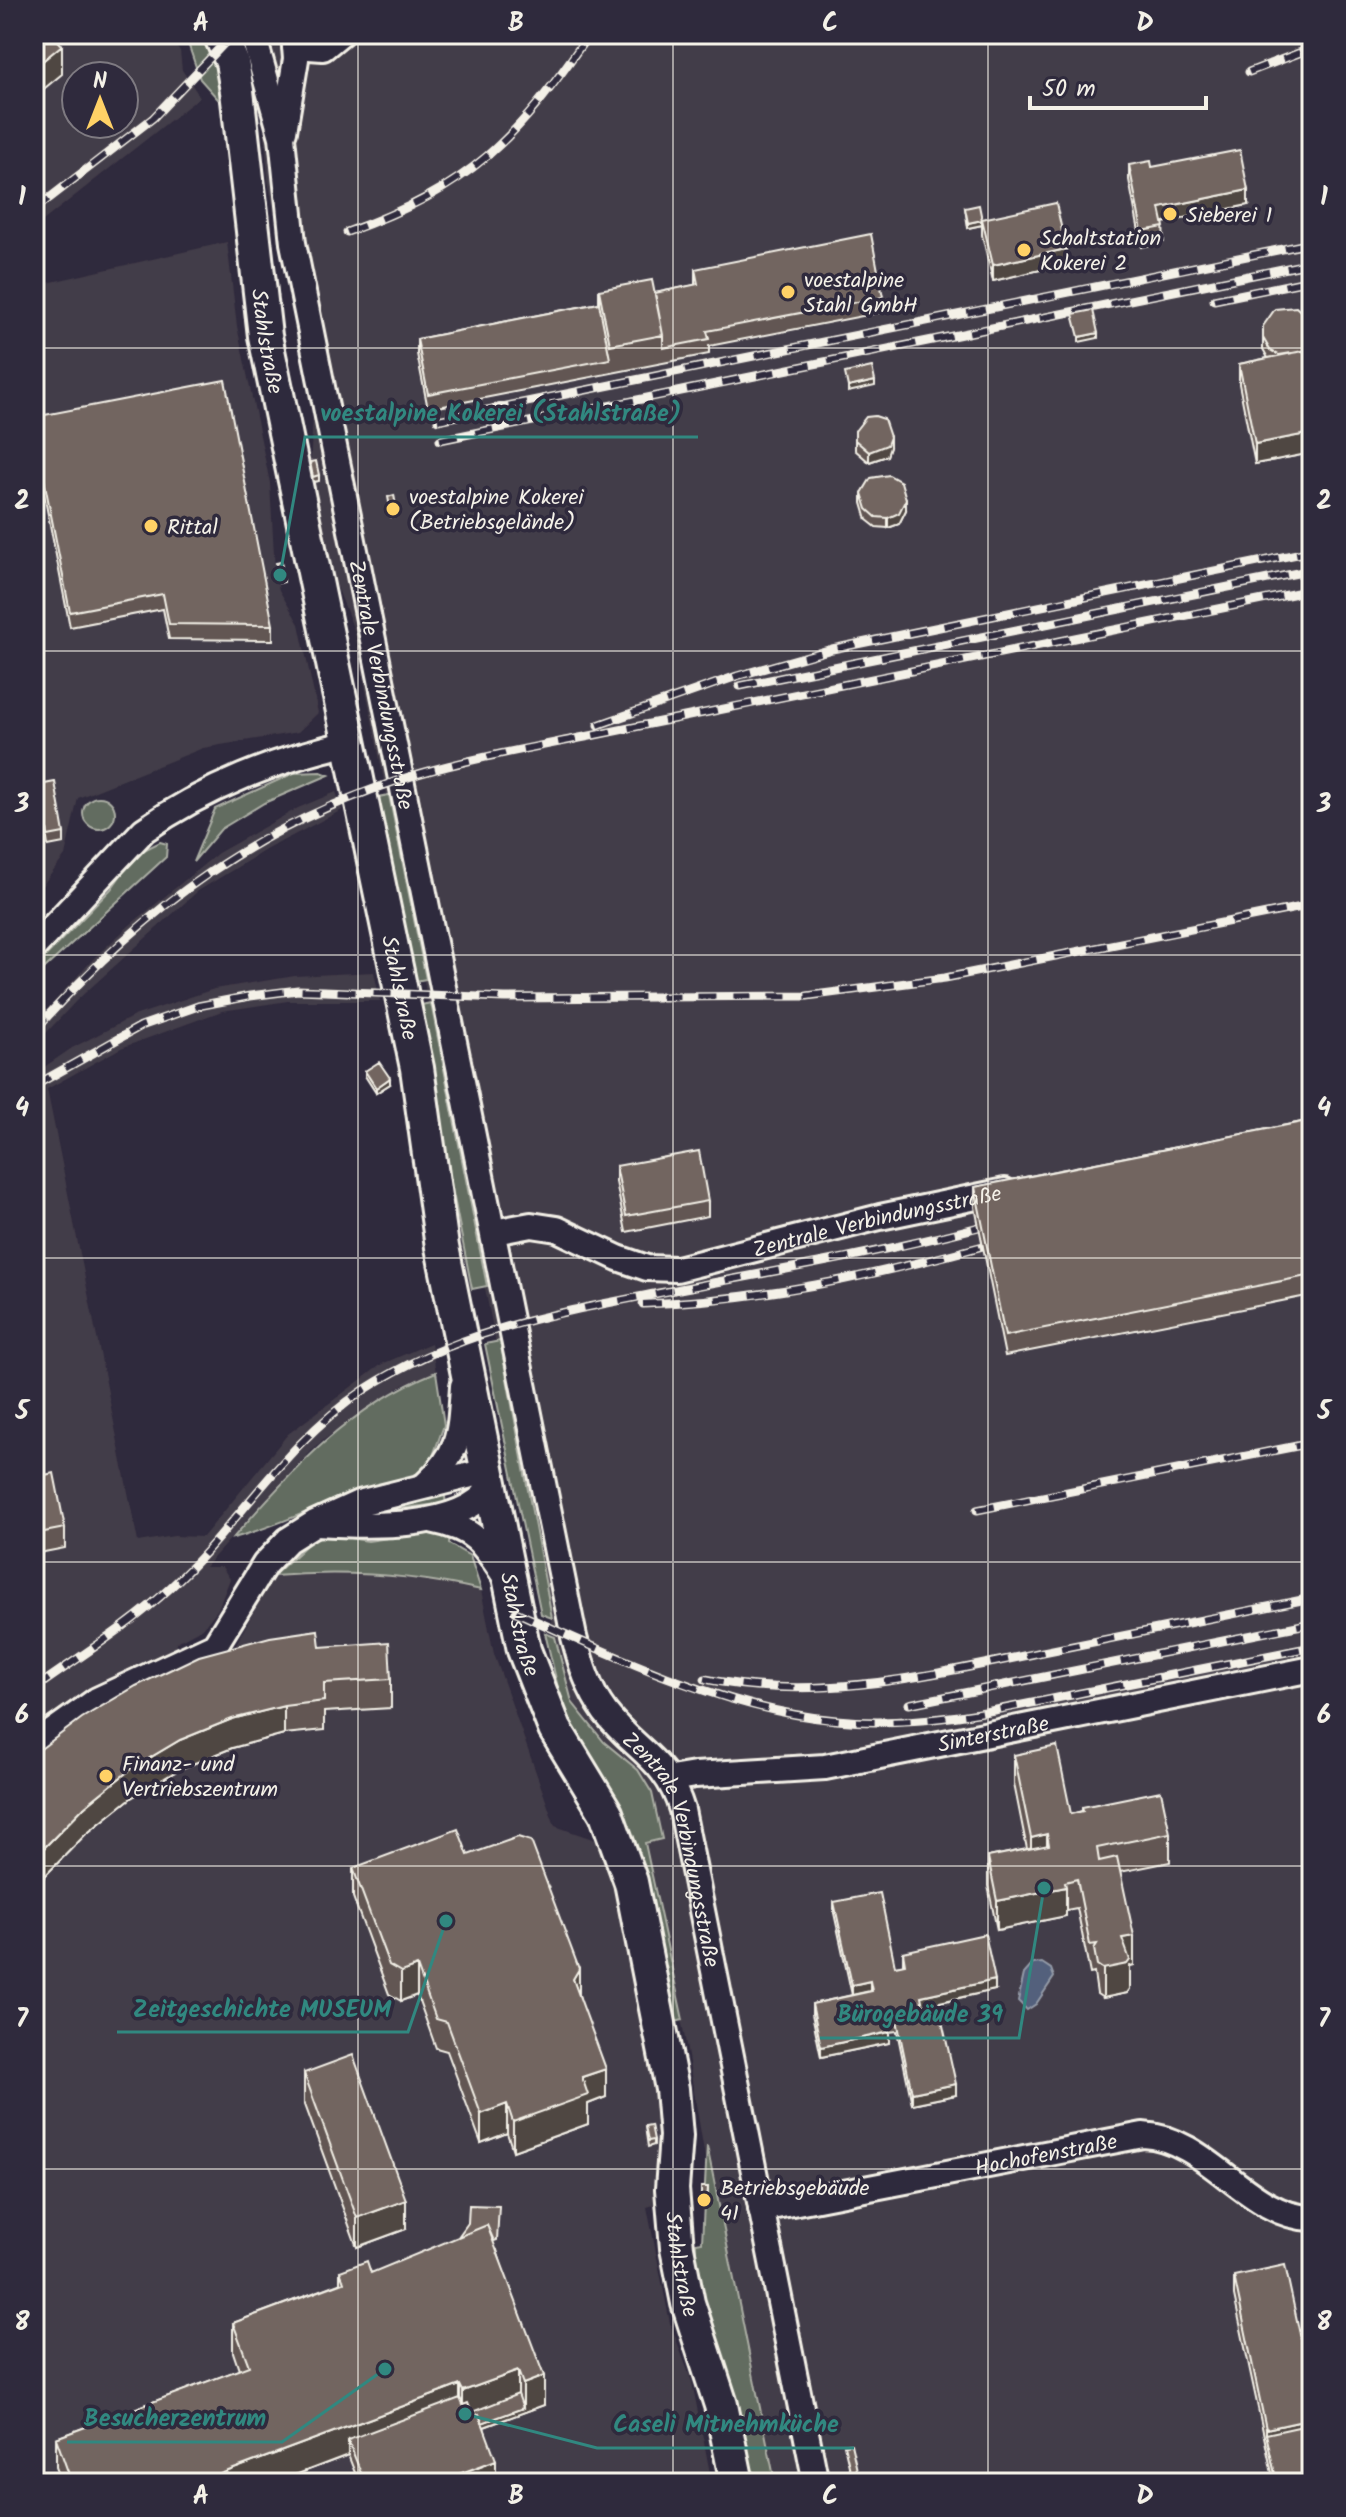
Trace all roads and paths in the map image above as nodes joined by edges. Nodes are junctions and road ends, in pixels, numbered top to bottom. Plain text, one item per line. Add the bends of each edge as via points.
1 (220, 34) edge
2 (253, 34) edge
3 (340, 34) edge
4 (295, 40) edge
5 (282, 137) junction
6 (351, 743) junction
7 (34, 947) edge
8 (1034, 1185) edge
9 (494, 1232) junction
10 (465, 1359) junction
11 (489, 1479) junction
12 (424, 1486) junction
13 (425, 1520) junction
14 (315, 1523) junction
15 (511, 1585) junction
16 (1312, 1669) edge
17 (34, 1745) edge
18 (671, 1779) junction
19 (761, 2209) junction
20 (1312, 2218) edge
21 (737, 2483) edge
22 (816, 2483) edge

1 - 6 street, Stahlstraße via 237,91 265,336
2 - 5 street
3 - 4 street via 323,48
4 - 5 street via 292,94
5 - 9 street, Zentrale Verbindungsstraße via 293,243
6 - 7 street via 239,779 165,815 144,830
6 - 10 street, Stahlstraße via 417,1068
8 - 9 street, Zentrale Verbindungsstraße via 880,1217 677,1269 647,1268 557,1229 531,1225
9 - 18 street, Zentrale Verbindungsstraße via 583,1672 607,1715
10 - 11 street, Stahlstraße
10 - 12 street via 456,1448
11 - 12 street
11 - 13 street via 475,1506
11 - 15 street, Stahlstraße
12 - 14 street via 359,1503
13 - 14 street via 364,1526
13 - 15 street via 461,1526 481,1541
14 - 17 street via 265,1564 215,1645 97,1700
15 - 21 street, Stahlstraße via 534,1681 555,1729 606,1813 631,1882 674,2102 677,2248
16 - 18 street, Sinterstraße via 825,1767
18 - 19 street, Zentrale Verbindungsstraße via 682,1810
19 - 20 street, Hochofenstraße via 1143,2135 1171,2140 1282,2213
19 - 22 street, Zentrale Verbindungsstraße

